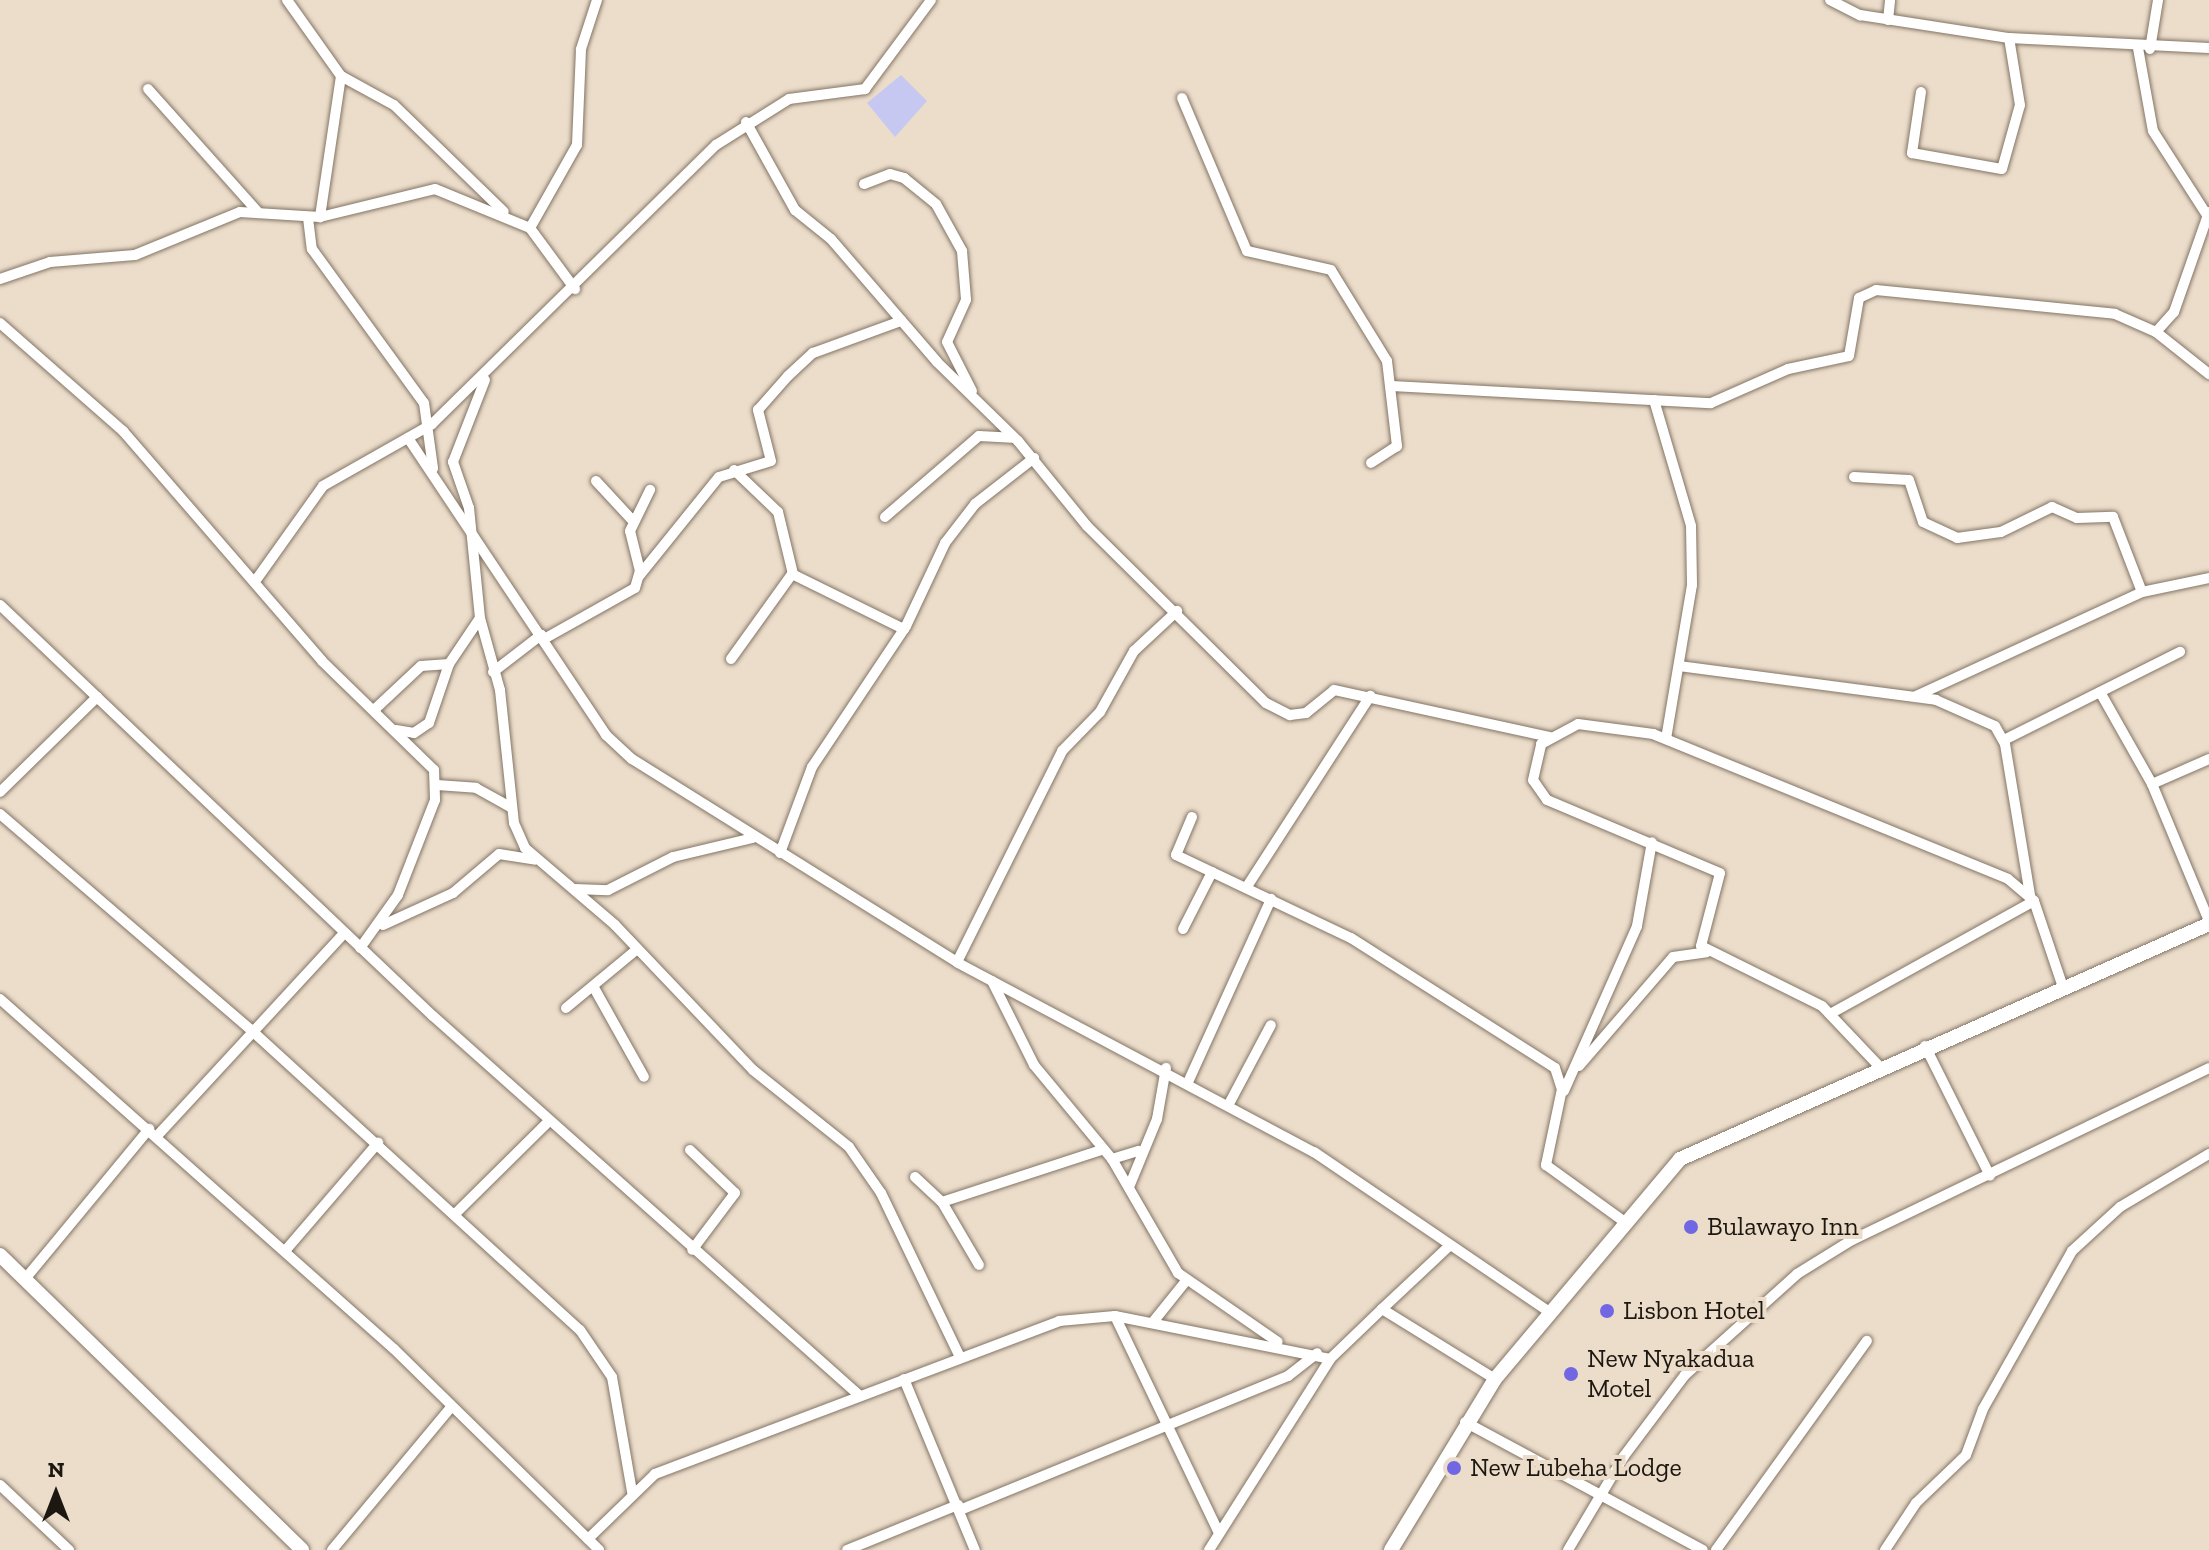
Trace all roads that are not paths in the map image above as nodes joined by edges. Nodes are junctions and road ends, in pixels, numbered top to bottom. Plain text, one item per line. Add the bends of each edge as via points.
1 (287, 0) edge
2 (597, 0) edge
3 (931, 0) edge
4 (1830, 0) edge
5 (1890, 0) edge
6 (2158, 0) edge
7 (1888, 20) junction
8 (2009, 38) junction
9 (2138, 48) junction
10 (2209, 48) edge
11 (2150, 49) junction
12 (341, 76) junction
13 (148, 89) dead end
14 (1921, 92) dead end
15 (1182, 98) dead end
16 (746, 122) junction
17 (864, 184) dead end
18 (259, 213) junction
19 (2208, 213) edge
20 (320, 217) junction
21 (308, 218) junction
22 (510, 218) junction
23 (530, 228) junction
24 (0, 279) edge
25 (575, 289) junction
26 (901, 321) junction
27 (0, 323) edge
28 (2156, 332) junction
29 (2209, 374) edge
30 (487, 375) junction
31 (1392, 386) junction
32 (1654, 400) junction
33 (979, 404) junction
34 (430, 425) junction
35 (408, 438) junction
36 (1018, 441) junction
37 (1034, 458) junction
38 (1371, 463) dead end
39 (433, 469) junction
40 (734, 470) junction
41 (1854, 477) dead end
42 (596, 481) dead end
43 (650, 490) dead end
44 (885, 517) dead end
45 (633, 521) junction
46 (472, 530) junction
47 (793, 574) junction
48 (639, 576) junction
49 (2209, 578) edge
50 (256, 580) junction
51 (2142, 592) junction
52 (0, 605) edge
53 (1177, 611) junction
54 (480, 618) junction
55 (904, 629) junction
56 (543, 637) junction
57 (2180, 652) dead end
58 (731, 659) dead end
59 (449, 664) junction
60 (1679, 666) junction
61 (493, 672) junction
62 (2100, 692) junction
63 (1370, 696) junction
64 (97, 697) junction
65 (1914, 697) junction
66 (374, 710) junction
67 (394, 729) junction
68 (1550, 737) junction
69 (1666, 739) junction
70 (2004, 740) junction
71 (2209, 759) edge
72 (2152, 784) junction
73 (437, 785) junction
74 (0, 792) edge
75 (512, 808) junction
76 (0, 814) edge
77 (1192, 817) dead end
78 (753, 838) junction
79 (1652, 842) junction
80 (780, 853) junction
81 (536, 861) junction
82 (1212, 872) junction
83 (615, 888) junction
84 (1246, 888) junction
85 (573, 889) junction
86 (2032, 898) junction
87 (1271, 899) junction
88 (600, 911) junction
89 (2209, 922) edge
90 (1183, 929) dead end
91 (374, 931) junction
92 (344, 933) junction
93 (360, 948) junction
94 (636, 950) junction
95 (1715, 953) junction
96 (957, 962) junction
97 (992, 981) junction
98 (593, 986) junction
99 (2064, 990) junction
100 (0, 999) edge
101 (566, 1008) dead end
102 (1830, 1014) junction
103 (1271, 1025) dead end
104 (250, 1029) junction
105 (1925, 1046) junction
106 (1878, 1065) junction
107 (1166, 1068) junction
108 (2207, 1071) edge
109 (1572, 1073) junction
110 (644, 1077) dead end
111 (1189, 1080) junction
112 (1560, 1100) junction
113 (1230, 1102) junction
114 (548, 1122) junction
115 (153, 1133) junction
116 (378, 1143) junction
117 (1104, 1149) junction
118 (690, 1150) dead end
119 (1139, 1151) junction
120 (2209, 1154) edge
121 (1112, 1159) junction
122 (1990, 1176) junction
123 (915, 1177) dead end
124 (1129, 1187) junction
125 (942, 1202) junction
126 (455, 1214) junction
127 (1622, 1220) junction
128 (1449, 1246) junction
129 (692, 1250) junction
130 (285, 1251) junction
131 (0, 1255) edge
132 (979, 1265) dead end
133 (25, 1279) junction
134 (1186, 1281) junction
135 (1382, 1309) junction
136 (1548, 1311) junction
137 (1115, 1316) junction
138 (1153, 1322) junction
139 (1867, 1341) dead end
140 (1282, 1344) junction
141 (1317, 1353) junction
142 (959, 1355) junction
143 (1330, 1359) junction
144 (904, 1379) junction
145 (1495, 1379) junction
146 (860, 1396) junction
147 (452, 1406) junction
148 (1465, 1422) junction
149 (1166, 1425) junction
150 (0, 1485) edge
151 (632, 1492) junction
152 (1601, 1494) junction
153 (959, 1507) junction
154 (1219, 1533) junction
155 (588, 1539) junction
156 (69, 1550) edge
157 (302, 1550) edge
158 (332, 1550) edge
159 (599, 1550) edge
160 (847, 1550) edge
161 (975, 1550) edge
162 (1209, 1550) edge
163 (1392, 1550) edge
164 (1568, 1550) edge
165 (1703, 1550) edge
166 (1716, 1550) edge
167 (1885, 1550) edge

1 - 12 street
2 - 23 street via 581,49 577,145
3 - 16 street via 865,89 802,94
4 - 7 street
5 - 7 street
6 - 11 street
7 - 8 street
8 - 9 street
8 - 14 street via 2020,105 2002,169 1912,153
9 - 11 street
9 - 19 street via 2153,131
10 - 11 street
12 - 20 street
12 - 22 street via 394,105
13 - 18 street
15 - 31 street via 1247,251 1331,270 1387,361
16 - 25 street via 659,197
16 - 26 street via 789,203 836,244
17 - 33 street via 890,174 904,178 936,204 962,251 966,300 948,347
18 - 21 street
18 - 24 street via 235,213 135,255 50,262
19 - 28 street via 2174,312
20 - 21 street
20 - 22 street via 435,189
21 - 34 street via 308,243 413,385
22 - 23 street
23 - 25 street
25 - 30 street
26 - 33 street
26 - 40 street via 808,356 758,410 771,461
27 - 50 street via 123,431 220,549
28 - 29 street
28 - 32 street via 2092,310 1867,291 1857,304 1849,356 1788,369 1711,403
30 - 34 street
30 - 46 street via 453,462
31 - 32 street
31 - 38 street via 1397,446
32 - 60 street via 1691,526 1692,585
33 - 36 street
34 - 35 street
34 - 39 street
35 - 39 street
35 - 50 street via 323,486
36 - 37 street
36 - 44 street via 979,436
37 - 53 street via 1087,526
37 - 55 street via 975,504 945,543
39 - 46 street
40 - 47 street via 778,512
40 - 48 street via 719,477
41 - 51 street via 1909,480 1923,522 1957,538 1992,535 2052,507 2077,518 2113,517
42 - 45 street
43 - 45 street
45 - 48 street
46 - 54 street
46 - 56 street
47 - 55 street
47 - 58 street
48 - 56 street via 629,593
49 - 51 street
50 - 66 street via 322,661
51 - 65 street
52 - 64 street
53 - 63 street via 1279,712 1306,713 1330,690
53 - 96 street via 1134,651 1100,712 1062,751
54 - 59 street
54 - 61 street
55 - 80 street via 812,767
56 - 61 street
56 - 78 street via 615,746
57 - 62 street
59 - 66 street via 421,666
59 - 67 street via 425,728
60 - 65 street
60 - 69 street
61 - 75 street
62 - 70 street
62 - 72 street
63 - 68 street
63 - 84 street
64 - 74 street
64 - 92 street
65 - 70 street via 1951,704 1995,726
66 - 67 street
67 - 73 street via 430,765
68 - 69 street via 1589,724
68 - 79 street via 1533,760 1533,780 1547,800
69 - 86 street via 2008,879
70 - 86 street
71 - 72 street
72 - 89 street
73 - 75 street via 476,788
73 - 91 street via 398,895
75 - 81 street via 519,836
76 - 104 street
77 - 82 street via 1176,855
78 - 80 street
78 - 83 street via 673,857
79 - 95 street via 1720,873 1699,940
79 - 109 street via 1637,926
80 - 96 street
81 - 85 street
81 - 91 street via 499,854 453,893 411,906
82 - 84 street
82 - 90 street
83 - 85 street
83 - 88 street
84 - 87 street
85 - 88 street
86 - 99 street
86 - 102 street
87 - 111 street
87 - 112 street via 1396,963 1555,1068
88 - 94 street
89 - 99 main road
91 - 93 street
92 - 93 street
92 - 104 street
93 - 114 street
94 - 98 street
94 - 142 street via 753,1070 849,1147 881,1193
95 - 102 street
95 - 109 street via 1689,950 1673,957
96 - 97 street
97 - 107 street
97 - 117 street via 1040,1075
98 - 101 street
98 - 110 street
99 - 105 main road
100 - 115 street
102 - 106 street
103 - 113 street
104 - 115 street
104 - 116 street
105 - 106 main road
105 - 122 street
106 - 127 main road via 1709,1140 1662,1175
107 - 111 street
107 - 119 street via 1157,1119
108 - 122 street
109 - 112 street
111 - 113 street
112 - 127 street via 1546,1165
113 - 128 street
114 - 126 street
114 - 129 street
115 - 130 street
115 - 133 street
116 - 126 street
116 - 130 street
117 - 121 street
117 - 125 street
118 - 129 street via 735,1193
119 - 121 street
119 - 124 street
120 - 167 street via 2120,1207 2072,1251 1966,1455 1916,1503
121 - 124 street
122 - 152 street via 1852,1240 1756,1305 1685,1375
123 - 125 street
124 - 134 street
125 - 132 street
126 - 151 street via 606,1363
127 - 136 main road
128 - 135 street
128 - 136 street
129 - 146 street
130 - 147 street
131 - 133 main road
133 - 157 main road
134 - 138 street
134 - 140 street
135 - 143 street
135 - 145 street
136 - 145 main road
137 - 138 street
137 - 142 street via 1059,1321
137 - 149 street
138 - 140 street
139 - 166 street
140 - 141 street
141 - 143 street
141 - 149 street via 1288,1376
142 - 144 street
143 - 154 street
144 - 146 street
144 - 153 street
145 - 148 main road
146 - 151 street via 655,1474
147 - 155 street
147 - 158 street
148 - 152 street
148 - 163 main road
149 - 153 street
149 - 154 street
150 - 156 street
151 - 155 street
152 - 164 street
152 - 165 street
153 - 160 street
153 - 161 street
154 - 162 street
155 - 159 street

